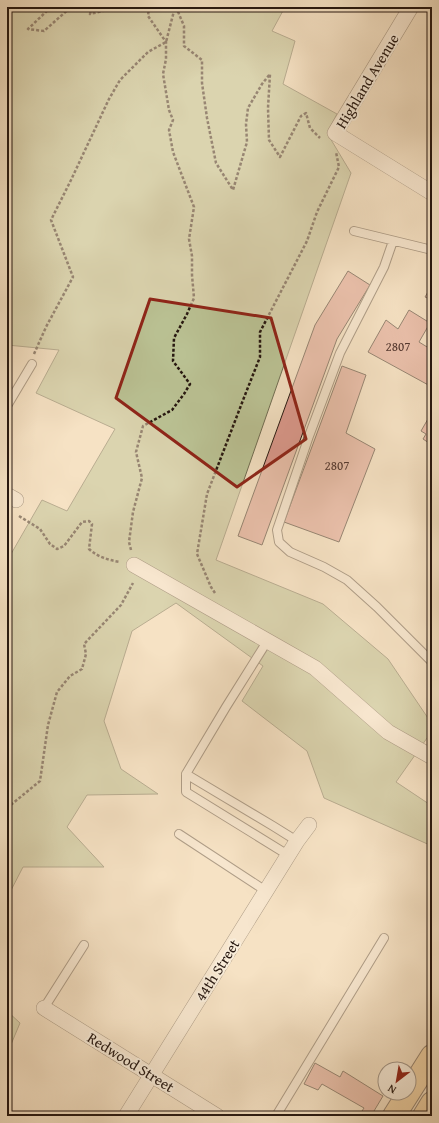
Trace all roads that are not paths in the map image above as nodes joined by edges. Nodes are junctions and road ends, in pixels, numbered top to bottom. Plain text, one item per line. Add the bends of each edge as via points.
1 (411, 7) edge
2 (432, 193) edge
3 (354, 231) dead end
4 (393, 241) junction
5 (432, 250) edge
6 (32, 364) road end
7 (10, 394) edge
8 (7, 406) edge
9 (134, 565) road end
10 (268, 640) junction
11 (432, 662) edge
12 (432, 757) edge
13 (186, 774) junction
14 (308, 825) dead end
15 (179, 834) dead end
16 (297, 841) junction
17 (288, 855) junction
18 (266, 891) junction
19 (384, 938) dead end
20 (84, 944) dead end
21 (44, 1008) joint
22 (432, 1056) edge
23 (152, 1075) junction
24 (432, 1103) edge
25 (126, 1116) edge
26 (218, 1116) edge
27 (276, 1116) edge
28 (394, 1116) edge
29 (424, 1116) edge

1 - 2 street, Highland Avenue via 329,137
3 - 4 lane
4 - 5 lane
4 - 11 lane via 384,267 340,353 277,530 279,542 290,552 347,580
6 - 7 lane
7 - 8 lane
9 - 10 street
10 - 12 street via 315,668 388,732
10 - 13 lane
13 - 16 lane
13 - 17 lane via 186,792
14 - 16 street, 44th Street
15 - 18 lane
16 - 17 street, 44th Street
17 - 18 street, 44th Street
18 - 23 street, 44th Street
19 - 27 lane
20 - 21 lane
21 - 23 street, Redwood Street
22 - 28 main road
23 - 25 street, 44th Street
23 - 26 street, Redwood Street
24 - 29 main road

